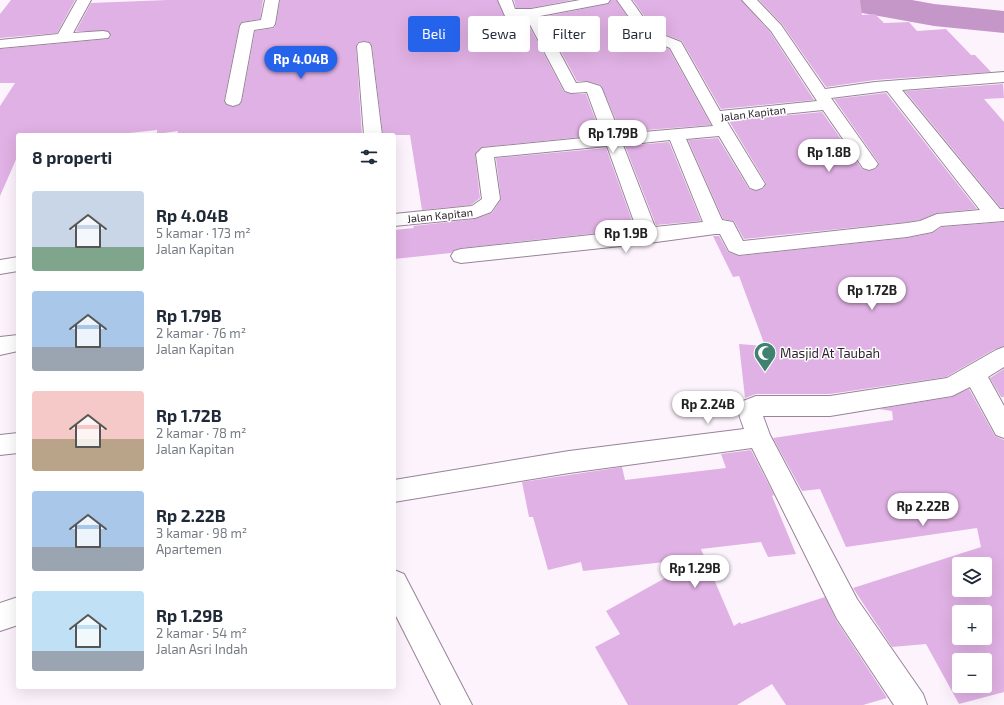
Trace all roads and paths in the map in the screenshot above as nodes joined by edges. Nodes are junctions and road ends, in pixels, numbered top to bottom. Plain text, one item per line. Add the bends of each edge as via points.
1 (84, 0) edge
2 (272, 0) edge
3 (505, 0) edge
4 (603, 0) edge
5 (624, 0) edge
6 (749, 0) edge
7 (531, 13) junction
8 (103, 35) dead end
9 (63, 39) junction
10 (0, 44) edge
11 (364, 46) dead end
12 (1004, 77) edge
13 (891, 86) junction
14 (825, 99) junction
15 (233, 101) dead end
16 (720, 123) junction
17 (373, 133) edge
18 (676, 134) junction
19 (614, 139) junction
20 (869, 164) dead end
21 (756, 184) dead end
22 (1000, 215) edge
23 (396, 220) edge
24 (715, 227) junction
25 (649, 236) junction
26 (461, 256) dead end
27 (16, 264) edge
28 (0, 267) edge
29 (16, 342) edge
30 (0, 346) edge
31 (1004, 356) edge
32 (974, 373) junction
33 (1004, 428) edge
34 (759, 437) junction
35 (16, 443) edge
36 (0, 445) edge
37 (396, 491) edge
38 (396, 587) edge
39 (16, 612) edge
40 (0, 618) edge
41 (457, 705) edge
42 (912, 705) edge

1 - 9 street
2 - 15 street via 268,24 247,26
3 - 7 street via 510,13
4 - 7 street
5 - 16 street via 648,34 676,45
6 - 14 street via 776,28
7 - 19 street via 571,88 594,89
8 - 9 street
9 - 10 street
11 - 17 street
12 - 13 street, Jalan Kapitan
13 - 14 street, Jalan Kapitan
13 - 22 street
14 - 16 street, Jalan Kapitan
14 - 20 street
16 - 18 street, Jalan Kapitan
16 - 21 street
18 - 19 street, Jalan Kapitan
18 - 24 street
19 - 23 street, Jalan Kapitan via 488,152 485,154 491,199 484,208 475,212
19 - 25 street
22 - 24 street via 936,220 926,227 908,230 739,248 726,227
24 - 25 street
25 - 26 street
27 - 28 street
29 - 30 street
31 - 32 street
32 - 33 street
32 - 34 street via 952,387 830,406 756,406 750,411
34 - 37 street via 569,462
34 - 42 street via 847,609
35 - 36 street
38 - 41 street
39 - 40 street

